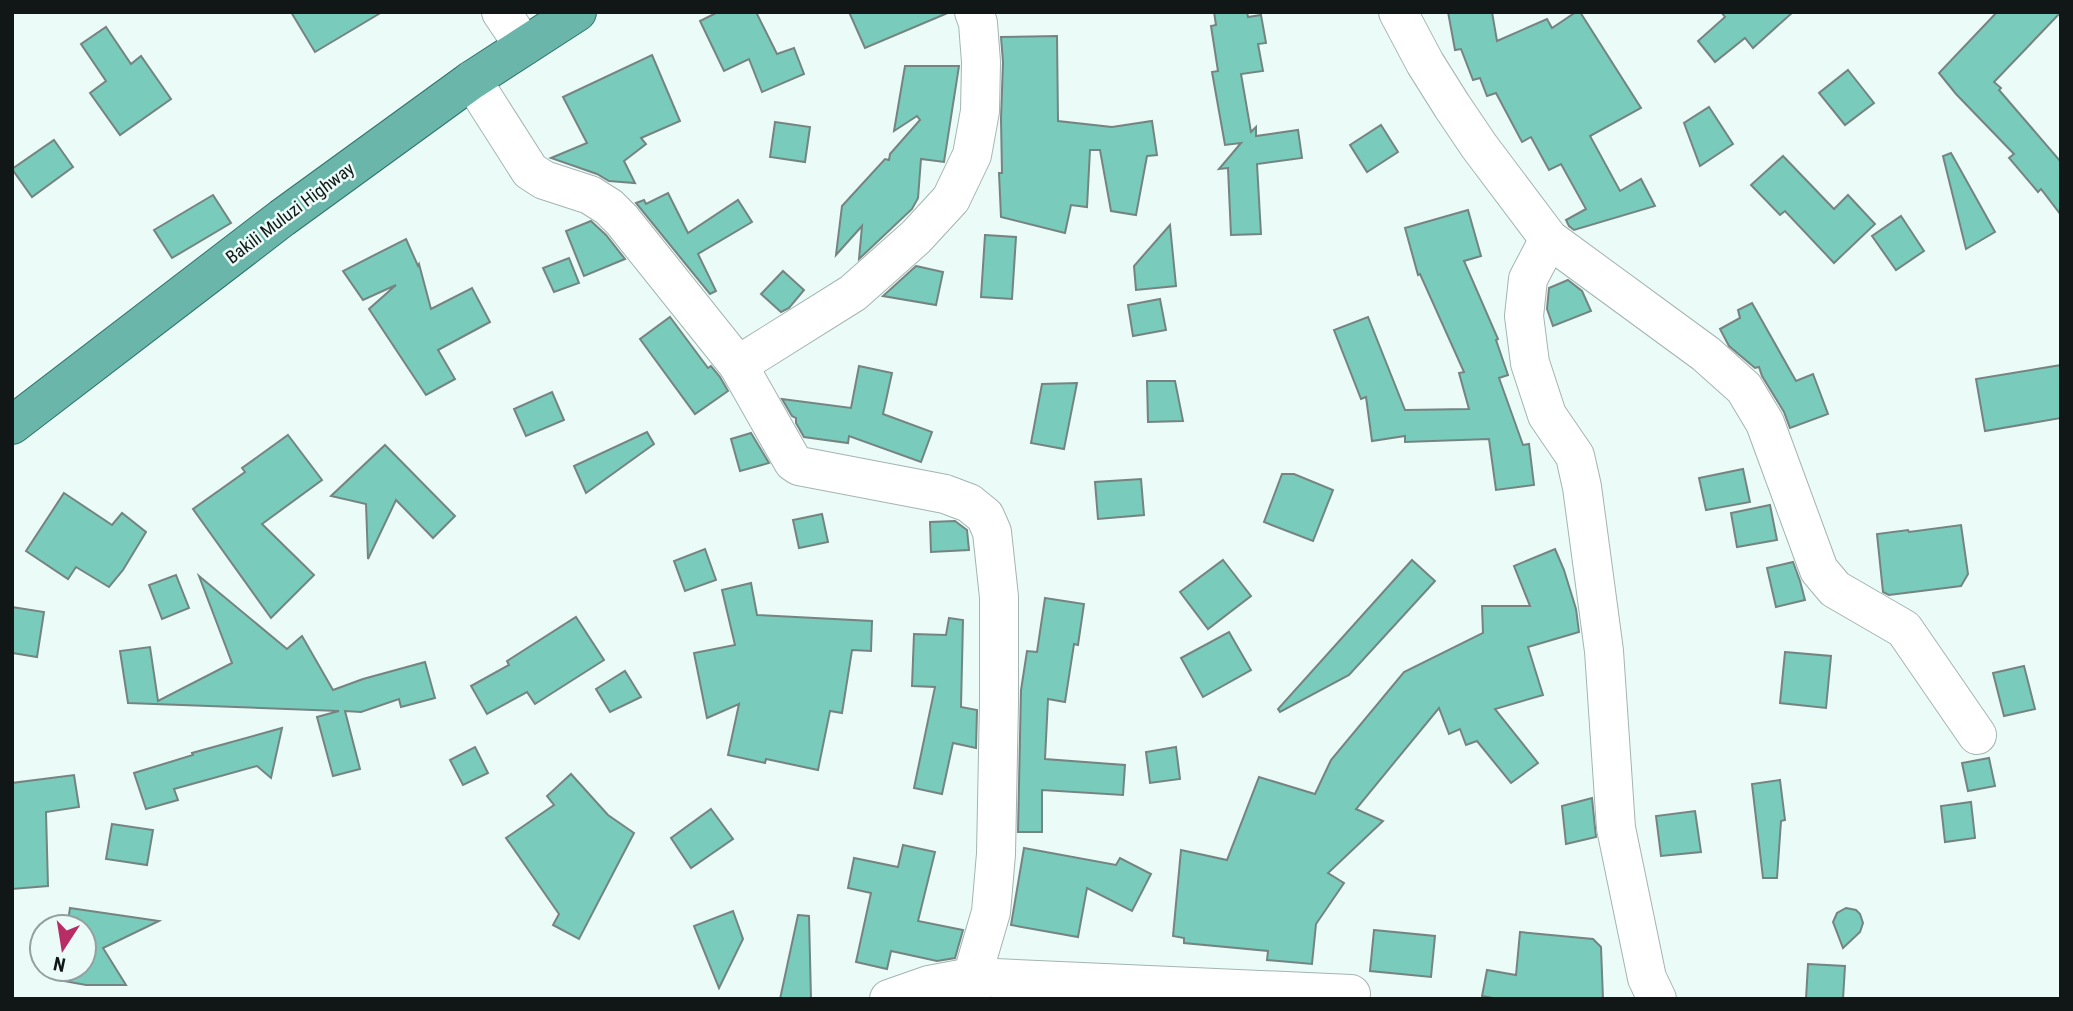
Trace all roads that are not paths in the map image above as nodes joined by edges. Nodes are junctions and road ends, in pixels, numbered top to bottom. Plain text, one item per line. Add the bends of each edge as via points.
1 (501, 12) edge
2 (577, 12) edge
3 (974, 12) edge
4 (1398, 12) edge
5 (524, 47) junction
6 (471, 80) junction
7 (1549, 239) junction
8 (738, 365) junction
9 (12, 425) edge
10 (1977, 735) dead end
11 (971, 988) edge
12 (1352, 994) dead end
13 (889, 999) edge
14 (1657, 999) edge

1 - 5 street
2 - 5 highway, Bakili Muluzi Highway
3 - 8 street via 981,62 980,111 972,155 951,199 853,293
4 - 7 street via 1479,146
5 - 6 highway, Bakili Muluzi Highway
6 - 8 street via 530,171 609,207
6 - 9 highway, Bakili Muluzi Highway
7 - 10 street via 1706,354 1744,388 1765,423 1819,570 1835,589 1904,629
7 - 14 street via 1528,279 1524,316 1530,363 1547,415 1575,457 1582,487 1604,651 1616,828 1647,978
8 - 11 street via 787,454 799,466 945,494 969,503 985,516 992,532 999,597 996,854 991,912
11 - 12 street
11 - 13 street via 929,985

